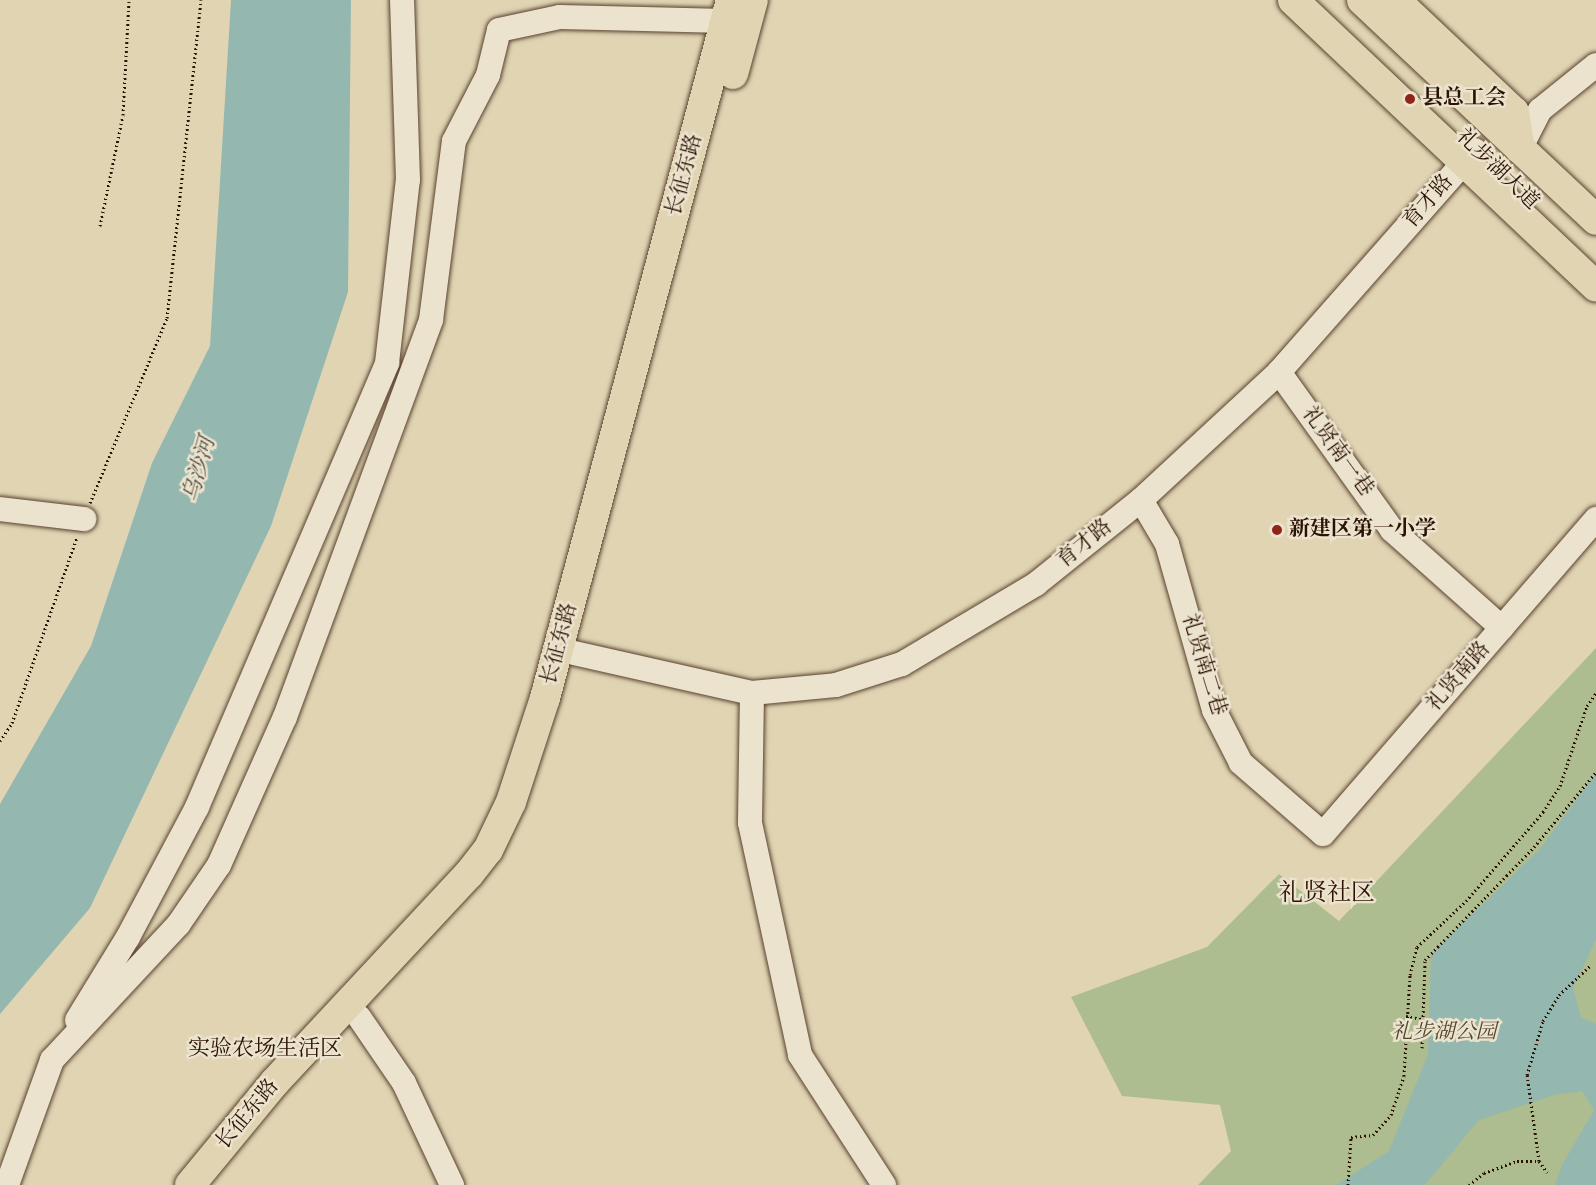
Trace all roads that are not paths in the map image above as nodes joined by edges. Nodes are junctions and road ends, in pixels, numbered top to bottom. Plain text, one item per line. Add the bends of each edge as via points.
1 (402, 0) edge
2 (753, 0) edge
3 (1293, 0) edge
4 (1320, 0) edge
5 (1362, 0) edge
6 (1395, 0) edge
7 (729, 10) edge
8 (1596, 65) edge
9 (1520, 149) junction
10 (1470, 155) junction
11 (1596, 220) edge
12 (1596, 265) edge
13 (1596, 287) edge
14 (1279, 372) junction
15 (1141, 500) junction
16 (0, 509) edge
17 (84, 519) road end
18 (1596, 519) edge
19 (1502, 628) junction
20 (574, 653) junction
21 (752, 693) junction
22 (1323, 834) joint
23 (358, 1017) junction
24 (52, 1060) junction
25 (7, 1185) edge
26 (190, 1185) edge
27 (214, 1185) edge
28 (452, 1185) edge
29 (884, 1185) edge

1 - 24 street via 408,180 387,363 196,807 128,937
2 - 20 main road, 长征东路
3 - 10 main road
4 - 10 main road, 礼步湖大道
5 - 9 main road, 礼步湖大道
6 - 9 main road via 1514,112
7 - 24 street via 560,17 499,30 488,75 454,141 431,320 285,717 219,865 178,925
7 - 26 main road, 长征东路 via 545,698 511,802 488,850 470,874 274,1083
8 - 9 street via 1540,110
9 - 11 main road, 礼步湖大道
10 - 12 main road, 礼步湖大道
10 - 13 main road
10 - 14 street, 育才路
14 - 15 street, 育才路
14 - 19 street, 礼贤南一巷 via 1392,530
15 - 21 street, 育才路 via 1036,584 902,664 836,685
15 - 22 street, 礼贤南二巷 via 1167,544 1214,710 1241,763
16 - 17 street
18 - 19 street, 礼贤南路
19 - 22 street, 礼贤南路
20 - 21 street, 育才路
20 - 23 main road, 长征东路 via 526,810 508,850 483,883
21 - 29 street via 750,823 800,1055
23 - 27 main road, 长征东路 via 285,1096
23 - 28 street via 404,1083
24 - 25 street

